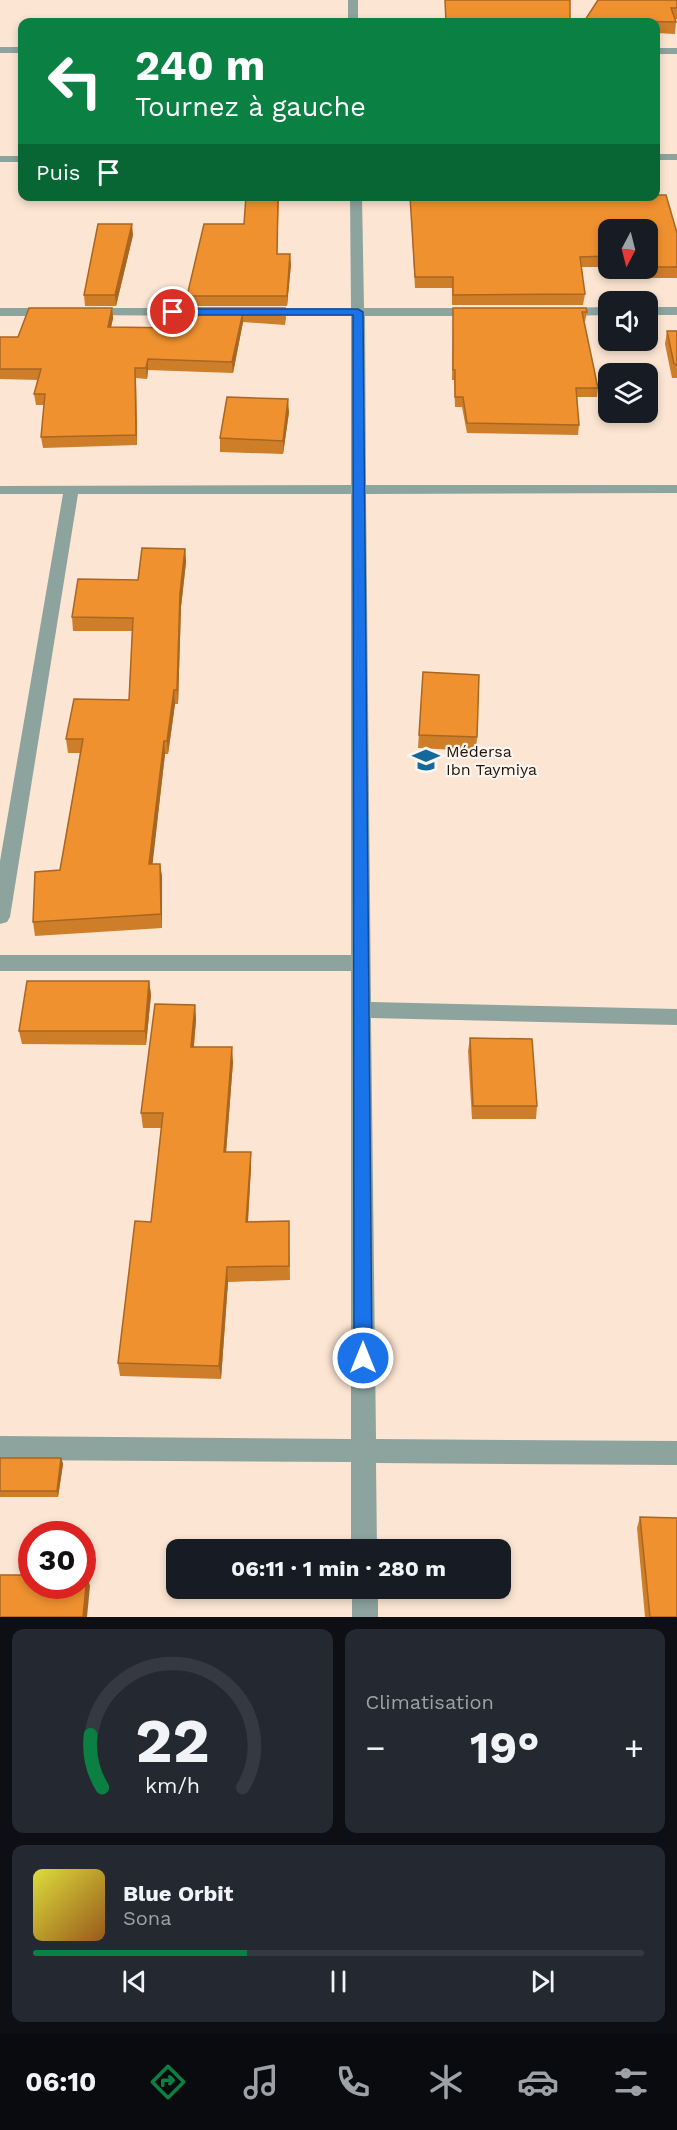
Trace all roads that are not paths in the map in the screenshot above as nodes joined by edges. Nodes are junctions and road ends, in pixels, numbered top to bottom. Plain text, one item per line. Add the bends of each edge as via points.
1 (353, 0) edge
2 (353, 18) edge
3 (0, 50) edge
4 (18, 50) edge
5 (660, 51) edge
6 (677, 51) edge
7 (660, 157) edge
8 (677, 157) edge
9 (0, 159) edge
10 (18, 159) edge
11 (356, 201) edge
12 (598, 311) edge
13 (658, 311) edge
14 (677, 311) edge
15 (0, 312) edge
16 (218, 312) edge
17 (253, 312) edge
18 (358, 312) junction
19 (489, 312) edge
20 (549, 312) edge
21 (359, 489) junction
22 (677, 489) edge
23 (0, 490) edge
24 (71, 490) junction
25 (0, 917) edge
26 (0, 963) edge
27 (361, 963) junction
28 (361, 1010) junction
29 (677, 1017) edge
30 (0, 1448) edge
31 (363, 1451) junction
32 (677, 1453) edge
33 (364, 1539) edge
34 (364, 1599) edge
35 (365, 1617) edge

1 - 2 street
3 - 4 street
5 - 6 street
7 - 8 street
9 - 10 street
11 - 18 street
12 - 20 street
13 - 14 street
15 - 16 street
17 - 18 street
18 - 19 street
18 - 21 street
21 - 22 street
21 - 24 street
21 - 27 street
23 - 24 street
24 - 25 street
26 - 27 street
27 - 28 street
28 - 29 street
28 - 31 street
30 - 31 street
31 - 32 street
31 - 33 street
34 - 35 street

